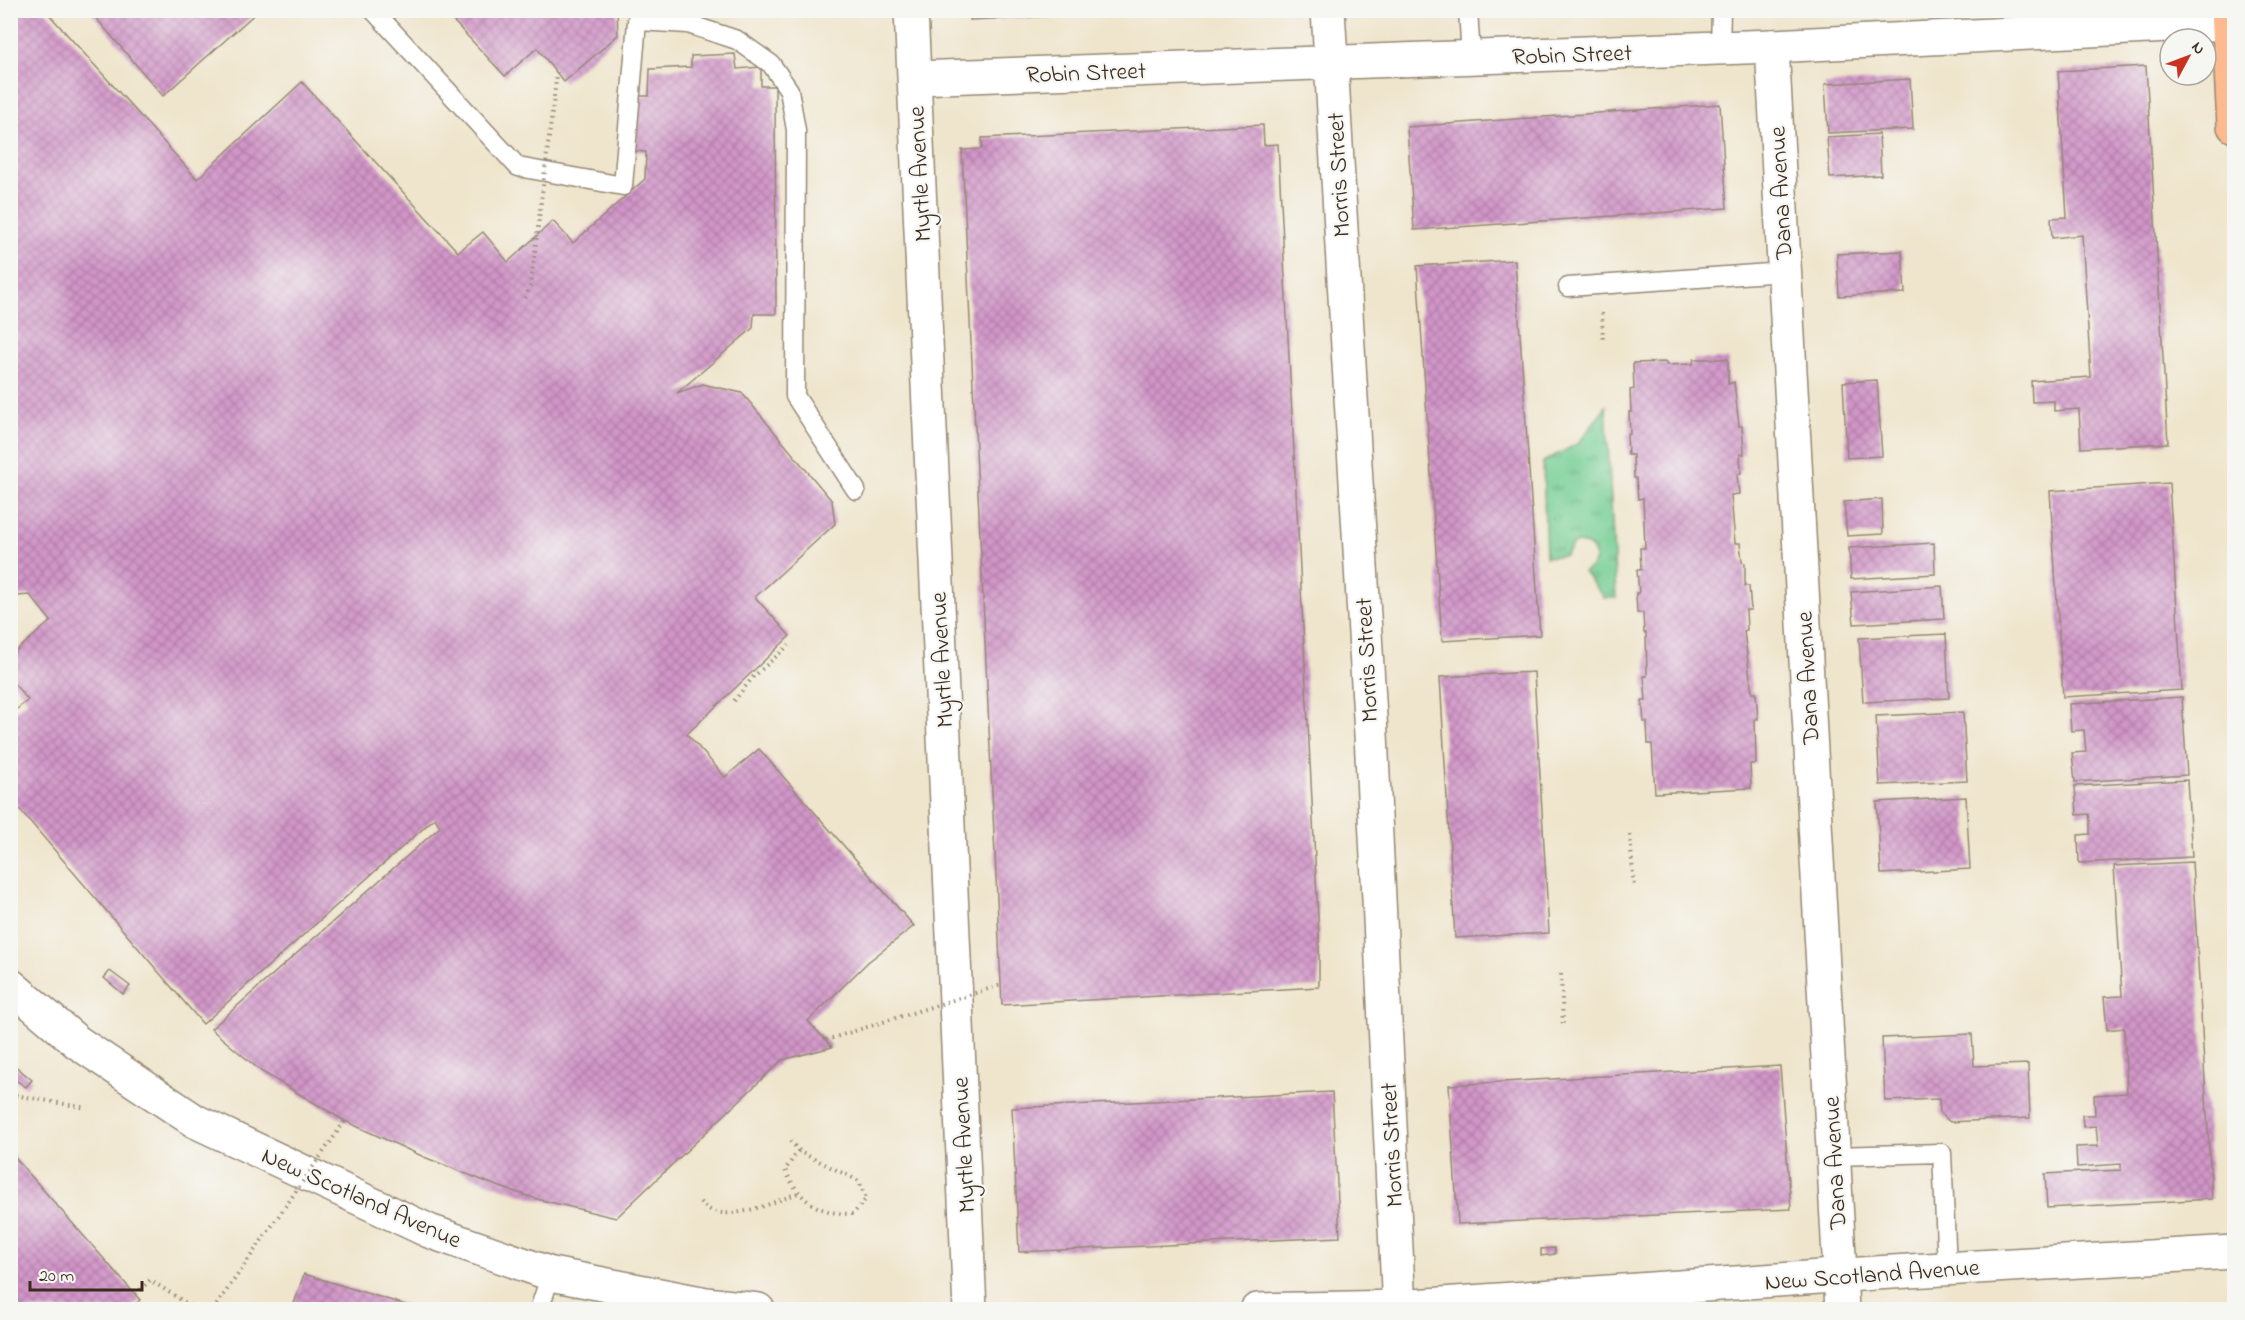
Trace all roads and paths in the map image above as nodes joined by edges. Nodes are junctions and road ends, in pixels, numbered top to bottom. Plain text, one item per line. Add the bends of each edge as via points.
1 (373, 10) edge
2 (910, 10) edge
3 (1328, 10) edge
4 (1468, 10) edge
5 (1721, 10) edge
6 (638, 16) edge
7 (2229, 17) edge
8 (1772, 46) junction
9 (1720, 48) junction
10 (1471, 57) junction
11 (1331, 62) junction
12 (556, 72) dead end
13 (915, 78) junction
14 (2235, 126) edge
15 (1784, 272) junction
16 (1568, 287) dead end
17 (525, 298) dead end
18 (856, 490) dead end
19 (789, 645) dead end
20 (734, 701) dead end
21 (1630, 835) dead end
22 (1634, 888) dead end
23 (1562, 974) dead end
24 (10, 985) edge
25 (1001, 985) dead end
26 (1563, 1026) dead end
27 (826, 1040) dead end
28 (10, 1094) edge
29 (86, 1107) dead end
30 (345, 1121) dead end
31 (790, 1141) dead end
32 (799, 1150) junction
33 (1833, 1156) junction
34 (798, 1193) junction
35 (700, 1202) dead end
36 (2235, 1252) edge
37 (1947, 1269) junction
38 (551, 1274) junction
39 (1840, 1276) junction
40 (136, 1294) dead end
41 (1399, 1308) edge
42 (197, 1310) edge
43 (213, 1310) edge
44 (539, 1310) edge
45 (758, 1310) edge
46 (970, 1310) edge
47 (1257, 1310) edge
48 (1842, 1310) edge

1 - 6 lane via 518,167 623,186
2 - 13 street, Myrtle Avenue
3 - 11 street, Morris Street
4 - 10 lane
5 - 9 lane
6 - 18 lane via 688,24 737,40 771,64 789,90 796,130 795,396
7 - 8 street, Robin Street
7 - 14 main road
8 - 9 street, Robin Street
8 - 15 street, Dana Avenue
9 - 10 street, Robin Street
10 - 11 street, Robin Street
11 - 13 street, Robin Street
11 - 41 street, Morris Street via 1371,734
12 - 17 path, bridge via 531,284
13 - 46 street, Myrtle Avenue
15 - 16 lane
15 - 33 street, Dana Avenue
19 - 20 path via 753,677
21 - 22 path
23 - 26 path
24 - 38 street, New Scotland Avenue via 77,1042 195,1121 429,1232
25 - 27 path, bridge
28 - 29 path
30 - 43 path, bridge
31 - 32 path
32 - 34 path via 785,1170
32 - 34 path via 859,1181 866,1199 853,1214 835,1214
33 - 37 lane via 1942,1153
33 - 39 street, Dana Avenue
34 - 35 path via 744,1212 723,1213 704,1208
36 - 37 street, New Scotland Avenue
37 - 39 street, New Scotland Avenue
38 - 44 lane
38 - 45 street, New Scotland Avenue
39 - 41 street, New Scotland Avenue
39 - 48 street, Dana Avenue
40 - 42 path via 150,1280
41 - 47 street, New Scotland Avenue

